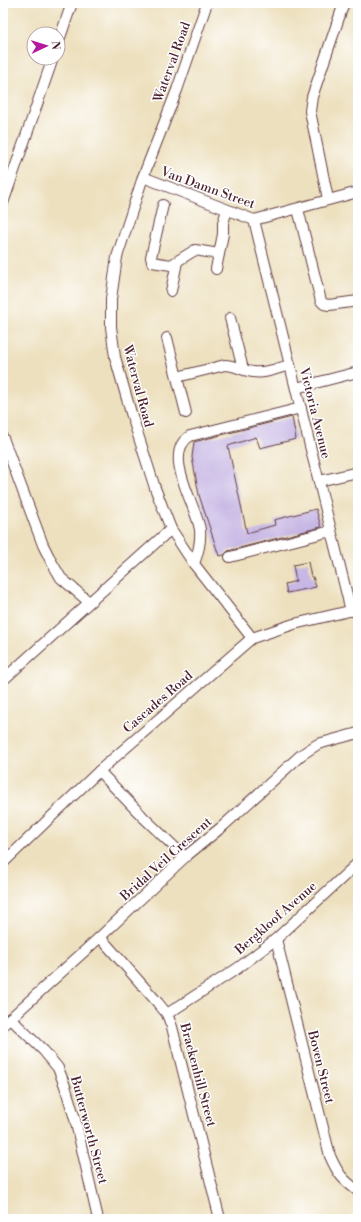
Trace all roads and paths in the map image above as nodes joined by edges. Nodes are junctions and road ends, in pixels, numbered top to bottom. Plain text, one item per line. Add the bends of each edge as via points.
1 (72, 3) edge
2 (207, 3) edge
3 (344, 3) edge
4 (64, 26) edge
5 (50, 66) edge
6 (143, 177) junction
7 (358, 192) edge
8 (328, 199) junction
9 (3, 203) edge
10 (163, 204) dead end
11 (298, 209) junction
12 (227, 210) junction
13 (254, 220) junction
14 (219, 254) junction
15 (177, 262) junction
16 (216, 269) dead end
17 (171, 291) dead end
18 (358, 300) edge
19 (230, 318) dead end
20 (167, 338) dead end
21 (290, 365) junction
22 (243, 369) junction
23 (358, 372) edge
24 (177, 377) junction
25 (296, 388) junction
26 (301, 408) junction
27 (186, 414) dead end
28 (3, 438) edge
29 (358, 472) edge
30 (319, 481) junction
31 (171, 529) junction
32 (331, 531) junction
33 (230, 557) dead end
34 (194, 564) junction
35 (89, 602) junction
36 (355, 610) edge
37 (252, 638) junction
38 (3, 680) edge
39 (358, 733) edge
40 (99, 771) junction
41 (185, 857) junction
42 (3, 863) edge
43 (358, 863) edge
44 (100, 937) junction
45 (276, 939) junction
46 (167, 1014) junction
47 (7, 1022) edge
48 (358, 1190) edge
49 (98, 1219) edge
50 (220, 1219) edge

1 - 4 street
2 - 6 street, Waterval Road
3 - 8 street via 312,97 310,111
5 - 9 street
6 - 12 street, Van Damn Street
6 - 31 street, Waterval Road via 117,257 111,299 111,327 115,357 131,413
7 - 8 street, Van Damn Street
8 - 11 street, Van Damn Street
10 - 15 street via 151,260 167,265
11 - 13 street, Van Damn Street
11 - 18 street via 321,301 329,305
12 - 13 street, Van Damn Street
12 - 14 street
13 - 21 street, Victoria Avenue
14 - 15 street via 196,250
14 - 16 street
15 - 17 street
19 - 22 street
20 - 24 street
21 - 22 street via 259,373
21 - 25 street, Victoria Avenue
22 - 24 street via 225,365
23 - 25 street
24 - 27 street
25 - 26 street, Victoria Avenue
26 - 30 street, Victoria Avenue
26 - 34 street via 186,438 178,455 181,476 200,529 199,549
28 - 35 street via 51,561 61,578
29 - 30 street
30 - 32 street, Victoria Avenue
31 - 34 street, Waterval Road
31 - 35 street
32 - 33 street
32 - 36 street, Victoria Avenue
34 - 37 street, Waterval Road
35 - 38 street
36 - 37 street, Cascades Road via 294,624
37 - 40 street, Cascades Road
39 - 41 street, Bridal Veil Crescent via 318,744 301,755
40 - 41 street
40 - 42 street, Cascades Road
41 - 44 street, Bridal Veil Crescent
43 - 45 street, Bergkloof Avenue
44 - 46 street, Brackenhill Street
44 - 47 street, Bridal Veil Crescent
45 - 46 street, Bergkloof Avenue via 238,968
45 - 48 street, Boven Street via 330,1156 344,1180
46 - 50 street, Brackenhill Street via 184,1068
47 - 49 street, Butterworth Street via 44,1051 58,1068 75,1119

